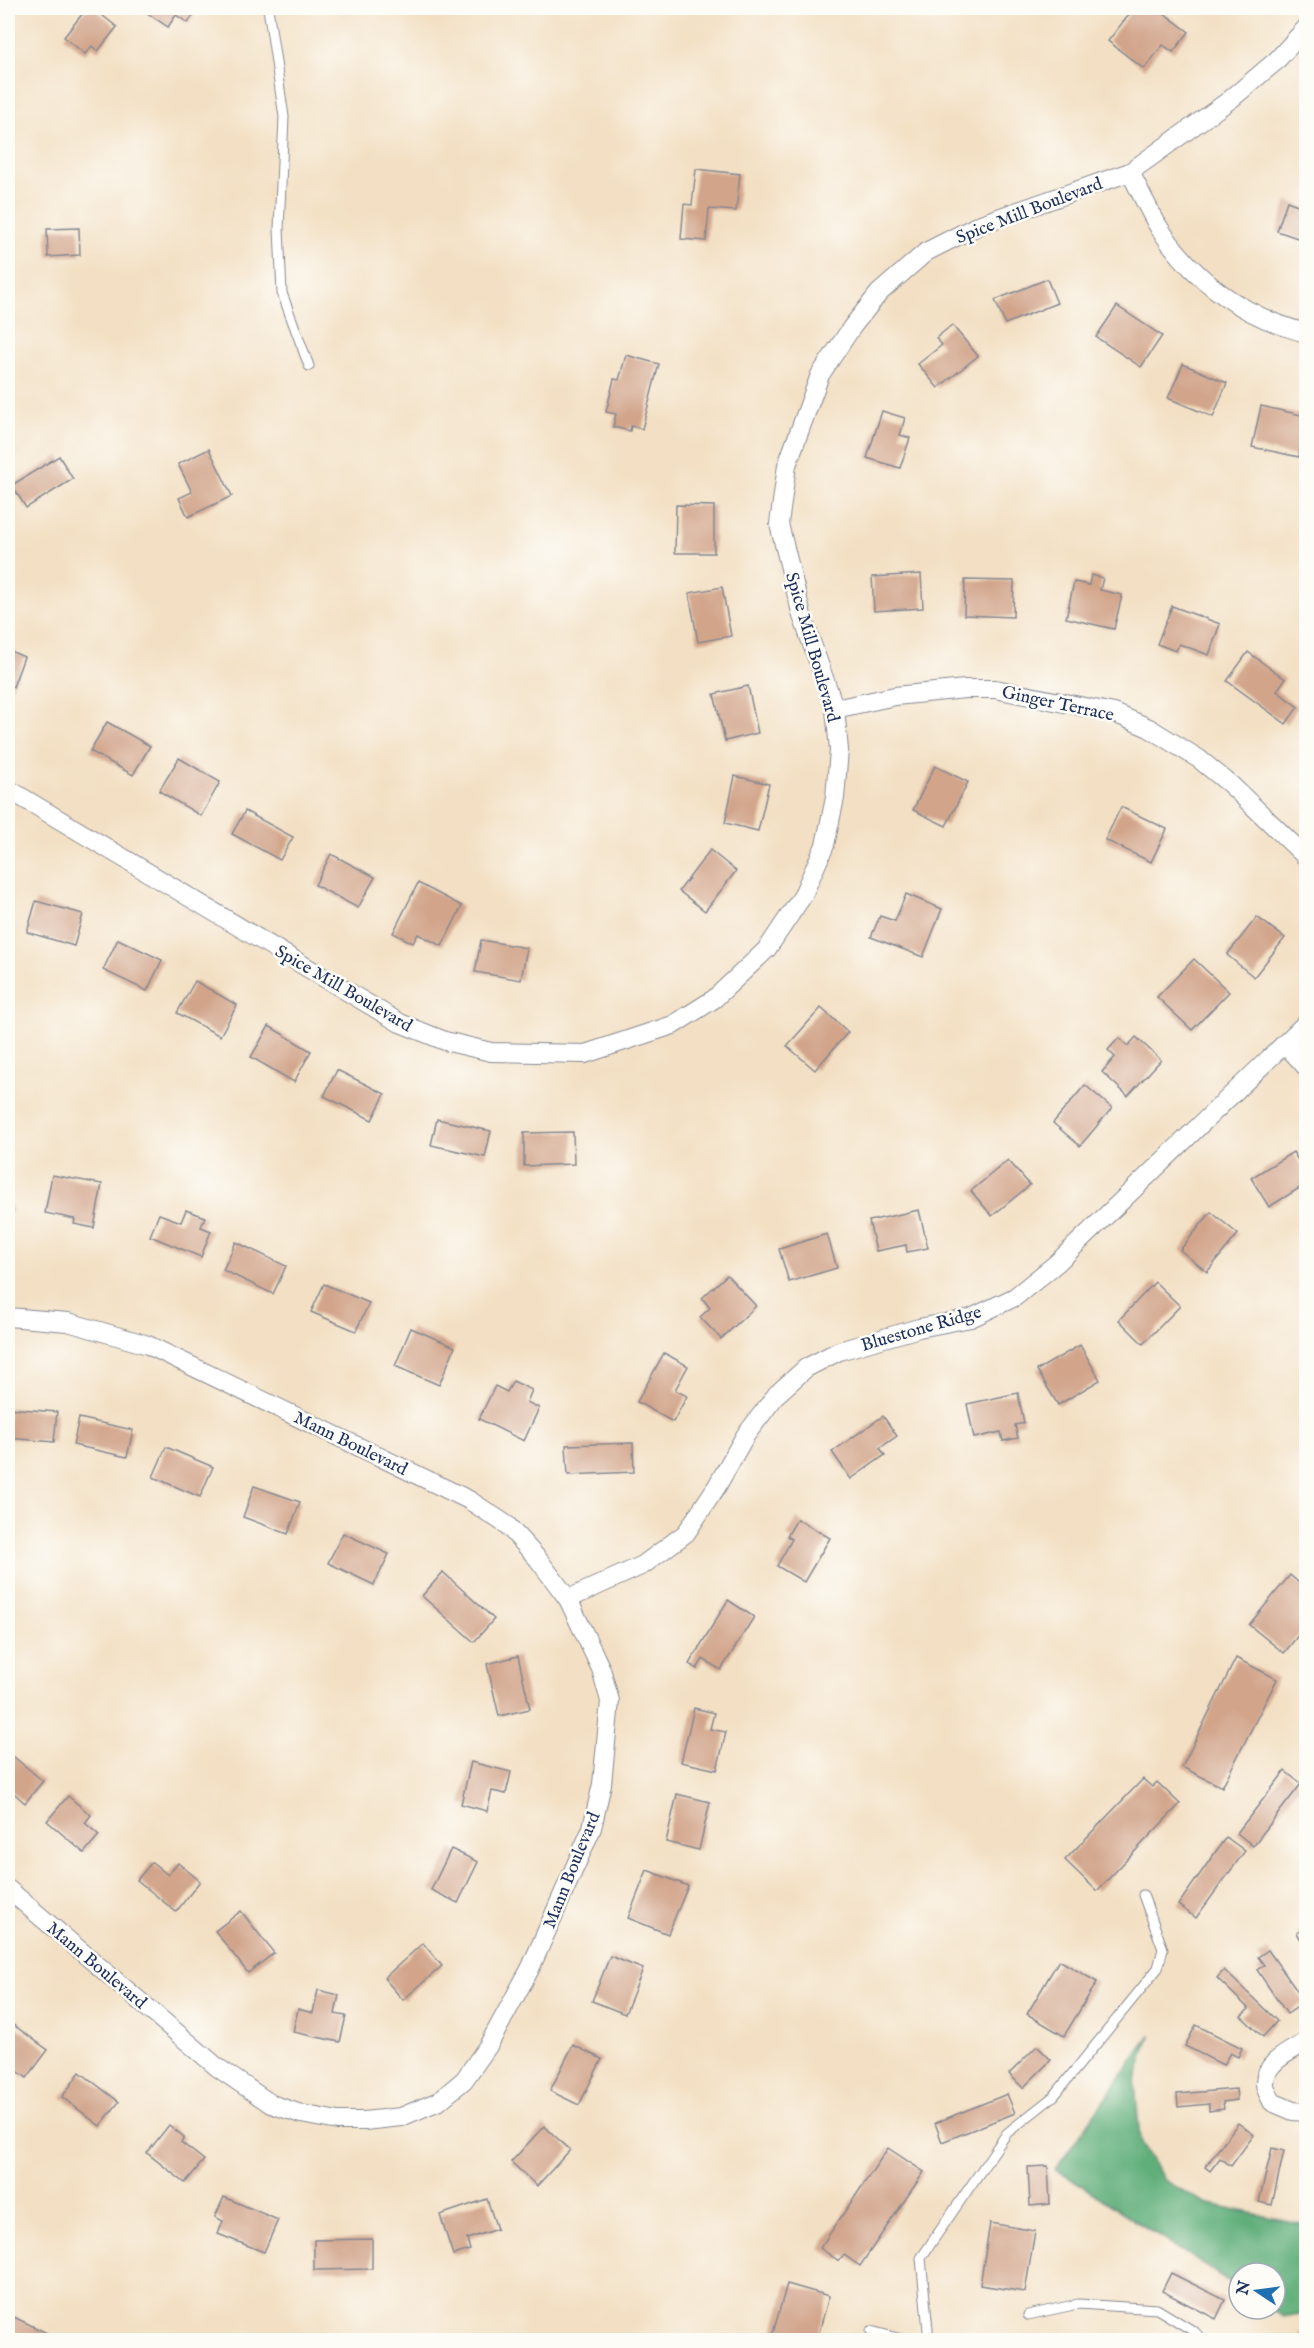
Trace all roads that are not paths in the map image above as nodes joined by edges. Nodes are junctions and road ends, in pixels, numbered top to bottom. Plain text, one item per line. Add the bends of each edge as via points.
1 (268, 8) edge
2 (1306, 28) edge
3 (1130, 172) junction
4 (1306, 333) edge
5 (309, 366) dead end
6 (835, 709) junction
7 (10, 796) edge
8 (1306, 857) edge
9 (1306, 1023) edge
10 (1286, 1045) junction
11 (1306, 1067) edge
12 (8, 1317) edge
13 (568, 1599) junction
14 (8, 1889) edge
15 (1143, 1895) dead end
16 (1306, 2042) edge
17 (1306, 2112) edge
18 (1028, 2315) dead end
19 (871, 2331) dead end
20 (905, 2340) edge
21 (929, 2340) edge
22 (1202, 2340) edge

1 - 5 lane via 284,117 279,229 282,293
2 - 3 street, Spice Mill Boulevard via 1276,61 1231,99
3 - 4 street via 1161,229 1189,266 1229,301 1277,325
3 - 6 street, Spice Mill Boulevard via 981,224 926,252 879,293 820,375 788,465 779,524 802,615
6 - 7 street, Spice Mill Boulevard via 839,750 835,798 825,845 802,897 767,950 714,999 673,1025 585,1054 491,1052 445,1041 400,1023
6 - 8 street, Ginger Terrace via 895,696 995,689 1114,713 1149,728 1199,759
9 - 10 street, Bluestone Ridge
10 - 11 street
10 - 13 street, Bluestone Ridge via 1057,1263 1015,1297 971,1318 839,1351 806,1368 777,1394 745,1436 686,1533 643,1565
12 - 13 street, Mann Boulevard via 69,1322 148,1346 469,1500 507,1525
13 - 14 street, Mann Boulevard via 601,1670 610,1701 602,1784 592,1828 530,1969 488,2046 464,2080 439,2101 401,2117 364,2121 338,2121 271,2104 217,2067
15 - 21 lane via 1163,1949 1158,1968 1054,2096 1007,2133 921,2258
16 - 17 street via 1275,2061 1264,2085 1272,2102
18 - 22 lane via 1078,2304 1157,2309
19 - 20 lane

